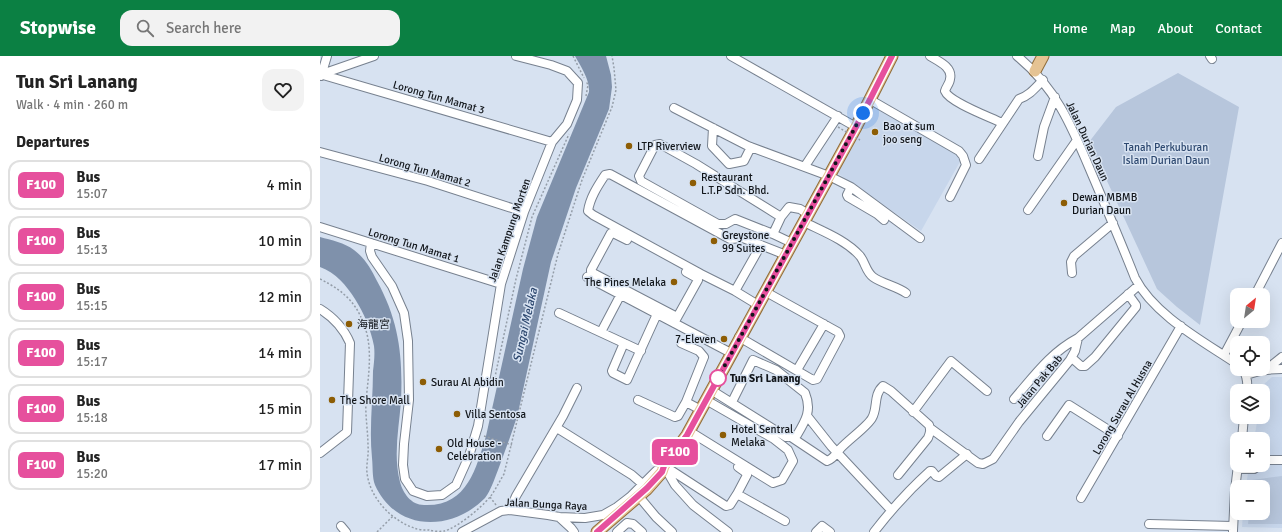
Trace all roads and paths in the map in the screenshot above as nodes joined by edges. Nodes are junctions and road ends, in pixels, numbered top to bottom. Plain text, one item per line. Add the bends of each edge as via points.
1 (327, 56) edge
2 (374, 56) edge
3 (516, 56) edge
4 (574, 56) edge
5 (612, 56) edge
6 (731, 56) edge
7 (892, 56) edge
8 (930, 56) edge
9 (1017, 56) edge
10 (1043, 56) edge
11 (1035, 71) junction
12 (321, 75) edge
13 (1043, 80) junction
14 (1055, 97) junction
15 (584, 100) dead end
16 (870, 100) junction
17 (674, 108) dead end
18 (838, 116) junction
19 (1002, 123) junction
20 (838, 127) dead end
21 (856, 127) junction
22 (713, 128) junction
23 (569, 134) dead end
24 (860, 140) dead end
25 (1077, 140) junction
26 (552, 142) junction
27 (751, 147) junction
28 (320, 152) edge
29 (1038, 156) dead end
30 (979, 159) dead end
31 (805, 166) junction
32 (829, 176) junction
33 (851, 187) junction
34 (950, 197) dead end
35 (1028, 210) dead end
36 (524, 212) junction
37 (781, 217) junction
38 (806, 218) junction
39 (884, 220) dead end
40 (1113, 223) junction
41 (320, 227) edge
42 (773, 234) junction
43 (920, 238) dead end
44 (370, 243) junction
45 (792, 243) junction
46 (1282, 243) edge
47 (761, 245) junction
48 (786, 255) junction
49 (1072, 273) dead end
50 (587, 277) dead end
51 (320, 279) edge
52 (501, 284) junction
53 (1139, 285) junction
54 (1259, 288) edge
55 (735, 291) junction
56 (766, 292) junction
57 (906, 293) dead end
58 (620, 294) junction
59 (1128, 294) junction
60 (758, 305) junction
61 (320, 309) edge
62 (559, 313) dead end
63 (658, 314) junction
64 (675, 320) junction
65 (824, 324) junction
66 (1181, 326) junction
67 (1238, 328) edge
68 (601, 332) junction
69 (739, 337) junction
70 (1078, 338) junction
71 (624, 343) junction
72 (681, 343) dead end
73 (641, 351) junction
74 (731, 353) junction
75 (1224, 355) junction
76 (1282, 357) edge
77 (1072, 358) junction
78 (1230, 359) edge
79 (1270, 367) edge
80 (1270, 369) edge
81 (1282, 369) edge
82 (797, 370) junction
83 (577, 388) dead end
84 (492, 390) dead end
85 (987, 391) dead end
86 (709, 395) junction
87 (1014, 399) dead end
88 (638, 400) dead end
89 (686, 402) junction
90 (732, 402) junction
91 (701, 410) junction
92 (913, 412) junction
93 (808, 417) junction
94 (556, 428) junction
95 (930, 428) junction
96 (688, 433) junction
97 (483, 436) dead end
98 (1047, 436) dead end
99 (1118, 436) junction
100 (791, 437) junction
101 (510, 445) junction
102 (838, 452) junction
103 (320, 453) edge
104 (967, 454) junction
105 (1270, 460) edge
106 (1282, 460) edge
107 (664, 466) junction
108 (1237, 472) edge
109 (898, 475) dead end
110 (645, 487) junction
111 (637, 494) junction
112 (738, 494) junction
113 (490, 498) junction
114 (1081, 498) dead end
115 (510, 510) junction
116 (891, 510) junction
117 (501, 511) junction
118 (393, 516) junction
119 (559, 517) junction
120 (785, 521) dead end
121 (1150, 524) dead end
122 (1233, 529) edge
123 (377, 532) edge
124 (462, 532) edge
125 (574, 532) edge
126 (597, 532) edge
127 (617, 532) edge
128 (642, 532) edge
129 (672, 532) edge
130 (728, 532) edge
131 (816, 532) edge
132 (830, 532) edge
133 (874, 532) edge

1 - 12 street
2 - 12 street
3 - 26 street, Jalan Kampung Morten via 556,67 578,83 577,100 567,124
4 - 15 path via 588,85
5 - 101 path via 616,90 612,107 582,180 558,254
6 - 18 street
7 - 16 main road
8 - 19 street via 945,66 949,72 951,78 945,91 946,95
9 - 11 street, Jalan Durian Daun
10 - 11 main road
11 - 13 street, Jalan Durian Daun
12 - 26 street, Lorong Tun Mamat 3
13 - 14 street, Jalan Durian Daun
13 - 19 street via 1027,96 1019,99
14 - 25 street, Jalan Durian Daun
14 - 29 street via 1044,127
16 - 21 main road
16 - 34 street via 959,151 966,165
17 - 22 street
18 - 21 street
18 - 31 street
19 - 30 street
20 - 24 path, bridge
21 - 32 main road
22 - 27 street
22 - 27 street via 712,146 729,164 744,161
23 - 84 path via 532,217
25 - 35 street
25 - 40 street, Jalan Durian Daun
26 - 36 street, Jalan Kampung Morten
27 - 31 street
28 - 36 street, Lorong Tun Mamat 2 via 428,181
31 - 32 street
32 - 33 street
32 - 38 main road
33 - 39 street via 848,197
33 - 43 street
36 - 52 street, Jalan Kampung Morten
37 - 38 street via 789,207 800,209
37 - 42 street
37 - 42 street via 660,144 655,145 639,176 641,181 718,224 726,224 735,219
38 - 45 main road
38 - 57 street via 854,250 871,276
40 - 49 street via 1074,256 1071,262
40 - 53 street, Jalan Durian Daun
41 - 44 street, Lorong Tun Mamat 1
42 - 45 street
44 - 52 street, Lorong Tun Mamat 1
44 - 52 street, Jalan Kampung Morten via 372,257 392,286 404,313 408,341 409,400 403,465 405,479 413,491 427,496 442,495 456,485 469,456 478,426
45 - 48 main road
46 - 54 street
47 - 48 street
47 - 55 street
47 - 55 street via 743,238 730,239 610,174 605,175 596,190 588,211 593,215
48 - 56 main road
50 - 58 street
51 - 118 path via 348,296 363,322 370,364 366,403 369,451 367,473 376,497 383,508
53 - 59 street
53 - 66 street, Jalan Durian Daun via 1147,296
55 - 60 street
56 - 60 main road
56 - 65 street
58 - 63 street
58 - 68 street
59 - 70 street
59 - 77 street via 1136,307 1095,357 1085,366 1081,366
60 - 69 main road
61 - 103 street via 338,324 350,343 347,432
62 - 68 street
63 - 64 street
63 - 73 street
64 - 64 street via 697,278 648,250 611,233 591,272
64 - 74 street
65 - 82 street
65 - 82 street via 840,336 817,379 813,380
66 - 75 street, Jalan Durian Daun
66 - 99 street, Lorong Surau Al Husna
67 - 75 street
68 - 71 street
69 - 74 main road
69 - 82 street
70 - 77 street, Jalan Pak Bab
70 - 87 street via 1050,357
71 - 73 street
71 - 73 street via 612,371 627,380
72 - 89 street via 699,351 704,357
74 - 86 main road
75 - 78 street, Jalan Durian Daun
76 - 79 street
77 - 104 street, Jalan Pak Bab via 1018,422 993,459 983,464
80 - 81 street
83 - 94 street
85 - 92 street via 951,361
86 - 90 street
86 - 91 main road
86 - 96 street via 774,439 788,450 793,461 782,480 773,483
88 - 89 street via 675,417
89 - 91 street
90 - 93 street via 753,360 776,370 805,393
90 - 100 street via 786,438
91 - 96 main road
92 - 95 street
92 - 102 street via 883,386 878,390 872,420
93 - 100 street via 797,435
93 - 102 street
94 - 110 street via 632,475
94 - 115 street
95 - 104 street
95 - 109 street via 928,438
96 - 107 main road
96 - 112 street via 745,472 747,475
97 - 101 path
98 - 99 street via 1069,405
99 - 114 street, Lorong Surau Al Husna
100 - 102 street via 827,461 832,460
101 - 113 path via 504,474
102 - 116 street
104 - 116 street via 938,477 930,471
105 - 106 street
107 - 110 main road via 662,472
107 - 112 street via 726,506 730,506
107 - 130 street via 675,485 693,505
108 - 122 street
110 - 111 main road
111 - 119 street, Jalan Bunga Raya via 603,515 585,518
111 - 126 main road
111 - 129 street
112 - 120 street
113 - 117 path
113 - 118 path via 464,521 443,532 415,529
115 - 117 street, Jalan Bunga Raya
115 - 119 street, Jalan Bunga Raya
116 - 133 street
117 - 124 street, Jalan Bunga Raya
118 - 123 path
119 - 125 street
121 - 122 street
127 - 128 street via 627,523 633,524
131 - 132 street via 822,526

